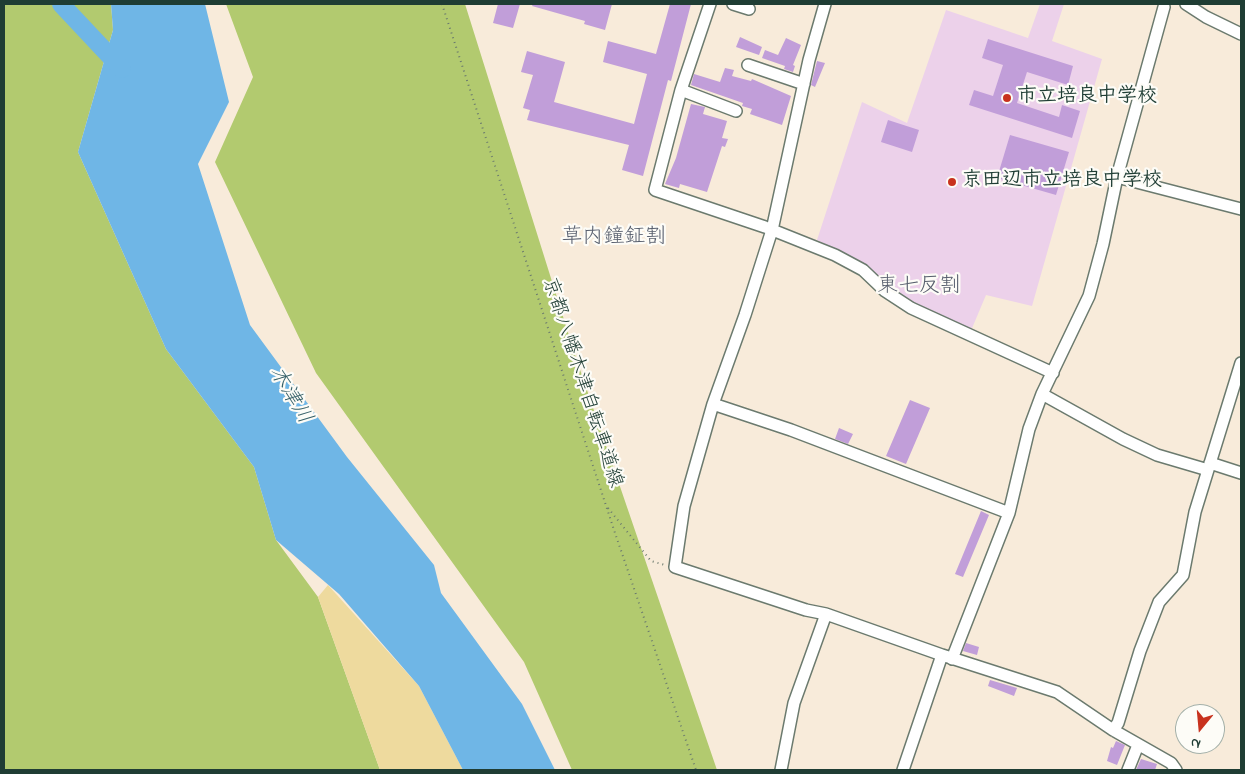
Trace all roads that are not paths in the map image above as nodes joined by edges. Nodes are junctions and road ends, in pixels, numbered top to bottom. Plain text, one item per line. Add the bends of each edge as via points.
1 (710, 4) edge
2 (734, 4) edge
3 (825, 4) edge
4 (1152, 4) edge
5 (1186, 4) edge
6 (1167, 5) edge
7 (749, 9) dead end
8 (1241, 34) edge
9 (748, 65) dead end
10 (804, 84) junction
11 (681, 90) junction
12 (736, 111) dead end
13 (1117, 178) junction
14 (1241, 209) edge
15 (772, 230) junction
16 (1241, 363) edge
17 (1053, 373) junction
18 (1042, 394) junction
19 (713, 404) junction
20 (1209, 466) junction
21 (1241, 472) edge
22 (1009, 513) junction
23 (826, 614) junction
24 (947, 657) junction
25 (1113, 730) junction
26 (1138, 745) junction
27 (781, 770) edge
28 (903, 770) edge
29 (1128, 770) edge
30 (1176, 770) edge

1 - 11 street
2 - 7 street
3 - 10 street
4 - 6 street
5 - 8 street
6 - 13 street
9 - 10 street
10 - 15 street
11 - 12 street
11 - 15 street via 655,190
13 - 14 street
13 - 17 street via 1089,296
15 - 17 street via 835,254 864,270 885,291 911,308
15 - 19 street
16 - 20 street
17 - 18 street
18 - 20 street via 1156,455
18 - 22 street via 1029,430
19 - 22 street via 791,430
19 - 23 street via 684,506 675,567
20 - 21 street
20 - 25 street via 1195,512 1183,575 1159,602
22 - 24 street
23 - 24 street
23 - 27 street via 794,703
24 - 25 street via 1058,692
24 - 28 street
25 - 26 street
26 - 29 street
26 - 30 street via 1171,763

